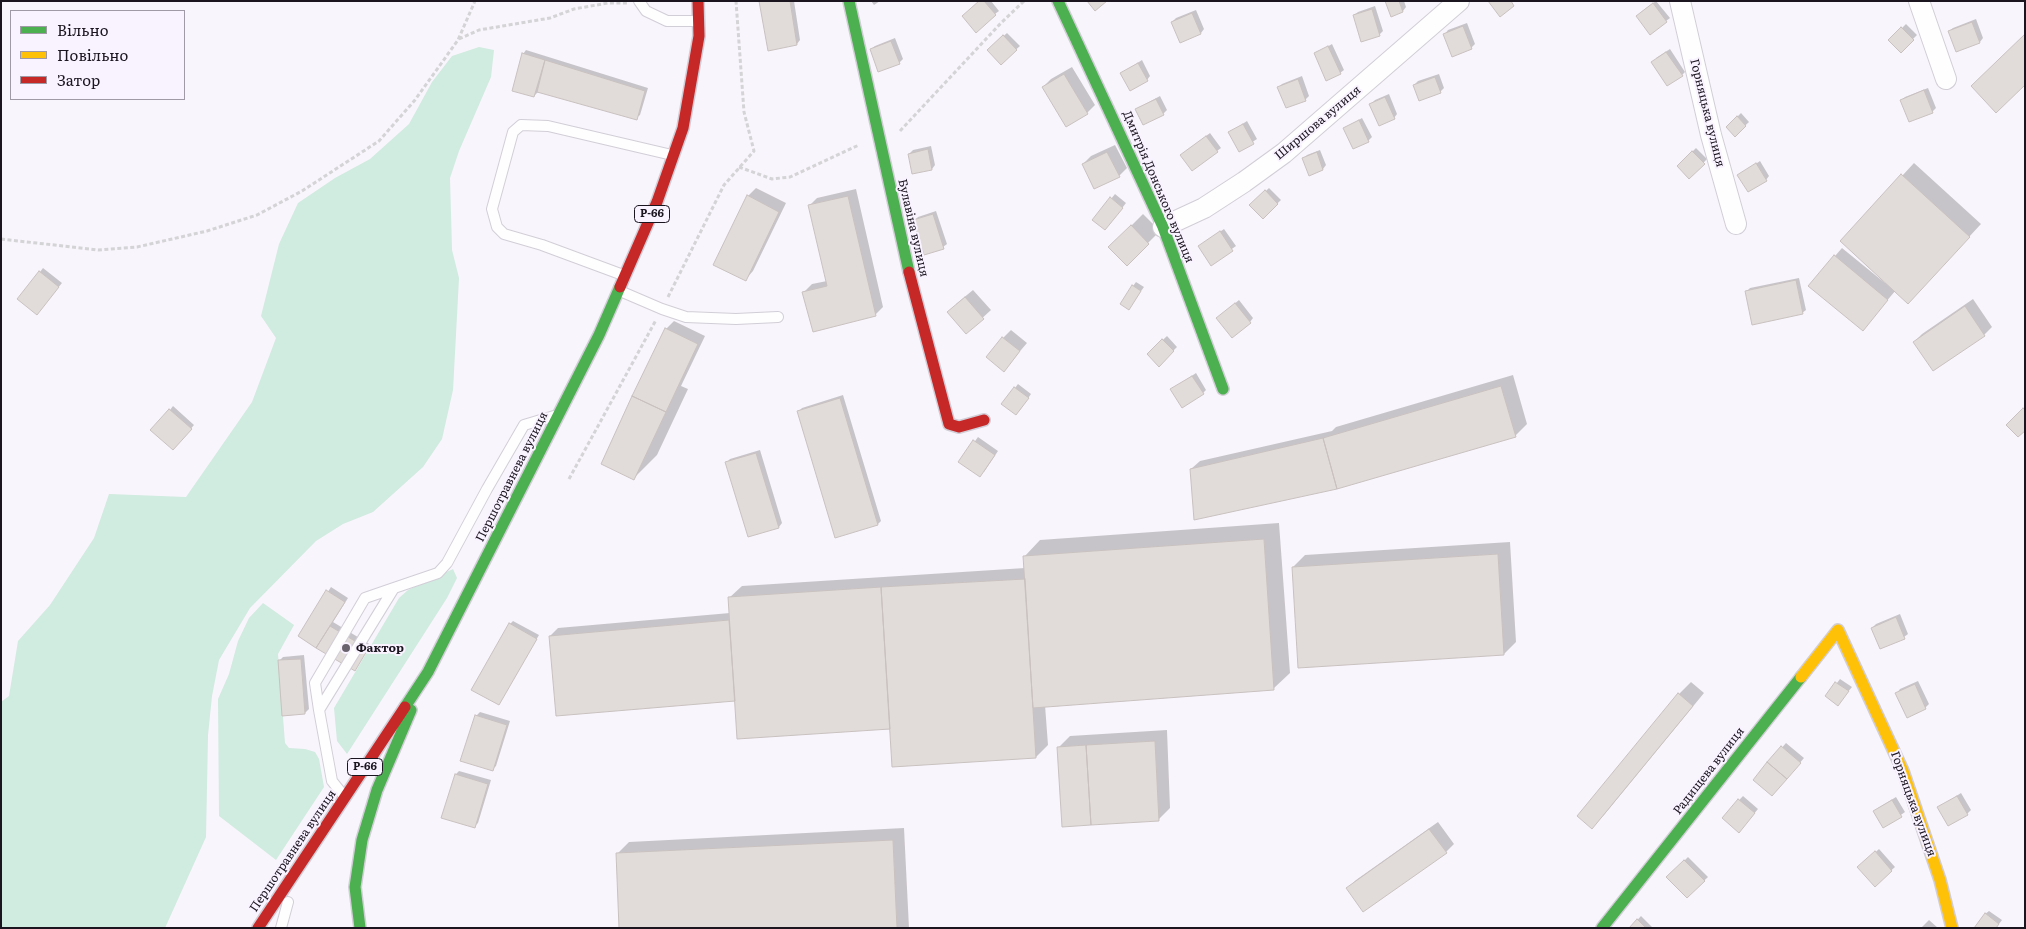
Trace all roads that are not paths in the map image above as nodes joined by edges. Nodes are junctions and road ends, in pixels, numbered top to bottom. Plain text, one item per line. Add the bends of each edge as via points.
1 (698, 1) edge
2 (849, 1) edge
3 (1058, 1) edge
4 (1459, 1) edge
5 (1680, 1) edge
6 (1919, 1) edge
7 (640, 2) edge
8 (698, 21) junction
9 (1946, 79) dead end
10 (675, 156) junction
11 (1736, 224) dead end
12 (1163, 227) junction
13 (626, 276) junction
14 (619, 291) junction
15 (778, 317) dead end
16 (1223, 389) dead end
17 (559, 414) junction
18 (984, 420) dead end
19 (394, 588) junction
20 (1838, 630) joint
21 (428, 672) junction
22 (319, 710) junction
23 (345, 797) junction
24 (301, 863) junction
25 (258, 928) edge
26 (281, 928) edge
27 (360, 928) edge
28 (1602, 928) edge
29 (1952, 928) edge

1 - 8 street, Першотравнева вулиця / Р-66
2 - 18 street, Булавіна вулиця via 914,293 949,424 959,427
3 - 12 street, Дмитрія Донського вулиця
4 - 12 street, Ширшова вулиця via 1284,153 1204,208
5 - 11 street, Горняцька вулиця via 1711,135
6 - 9 street
7 - 8 lane via 646,11 667,20
8 - 10 street, Першотравнева вулиця / Р-66 via 699,36
10 - 13 street, Першотравнева вулиця / Р-66
10 - 13 lane via 548,126 521,125 513,132 492,209 497,227 504,234
12 - 16 street, Дмитрія Донського вулиця
13 - 14 street, Першотравнева вулиця / Р-66
14 - 15 lane via 686,316
14 - 17 street, Першотравнева вулиця / Р-66
17 - 19 lane via 524,425 443,568 438,573
17 - 21 street, Першотравнева вулиця / Р-66
19 - 22 lane
19 - 22 lane via 365,598 315,683
20 - 28 street, Радищева вулиця
20 - 29 street, Горняцька вулиця via 1903,771 1940,880
21 - 23 street, Першотравнева вулиця / Р-66
21 - 27 street via 377,790 362,840 355,887
22 - 23 lane via 332,781
23 - 24 street, Першотравнева вулиця / Р-66
24 - 25 street, Першотравнева вулиця / Р-66
24 - 26 lane

